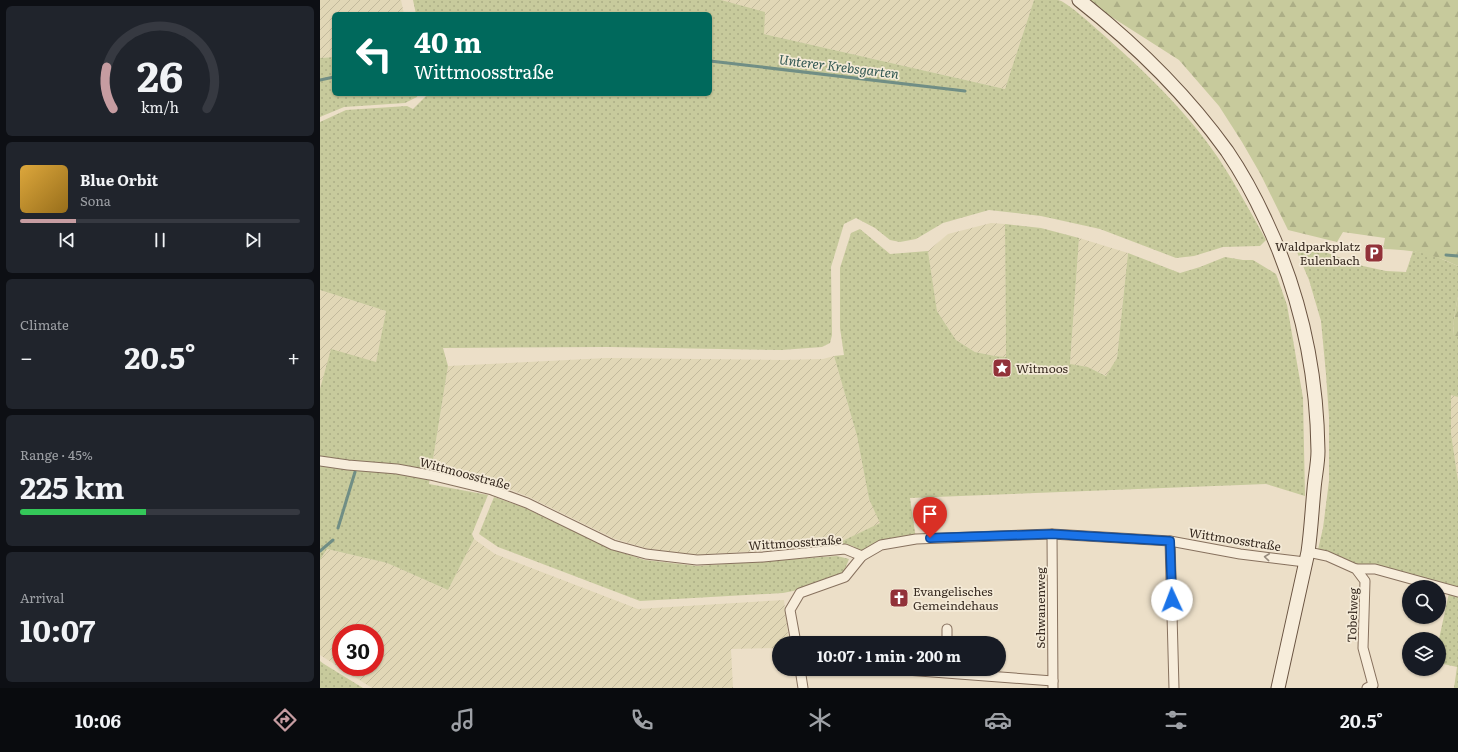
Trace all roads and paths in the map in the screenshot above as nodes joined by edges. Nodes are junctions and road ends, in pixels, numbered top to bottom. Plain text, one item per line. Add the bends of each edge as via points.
1 (1079, 0) edge
2 (320, 460) edge
3 (1052, 534) junction
4 (1170, 541) junction
5 (862, 556) junction
6 (1306, 557) junction
7 (1357, 569) junction
8 (1458, 592) edge
9 (947, 629) dead end
10 (795, 636) edge
11 (947, 636) edge
12 (801, 676) edge
13 (980, 676) edge
14 (1053, 685) edge
15 (1372, 687) edge
16 (803, 688) edge
17 (1174, 688) edge
18 (1278, 688) edge

1 - 6 main road via 1138,50 1189,102 1228,152 1255,197 1276,243 1293,288 1307,343 1315,397 1318,452
2 - 5 street, Wittmoosstraße via 397,469 492,490 527,503 613,545 646,554 697,560 845,549
3 - 4 street, Wittmoosstraße
3 - 5 street, Wittmoosstraße via 916,539 881,545
3 - 14 street, Schwanenweg
6 -> 4 street, Wittmoosstraße via 1240,554
4 - 17 street
5 - 10 street via 846,577 800,593 790,610
6 - 7 street via 1327,556
6 - 18 main road
7 - 8 street via 1375,569
7 - 15 street, Tobelweg via 1365,581 1363,648
9 - 11 street
12 - 16 street
13 - 14 street, Schwanenweg

